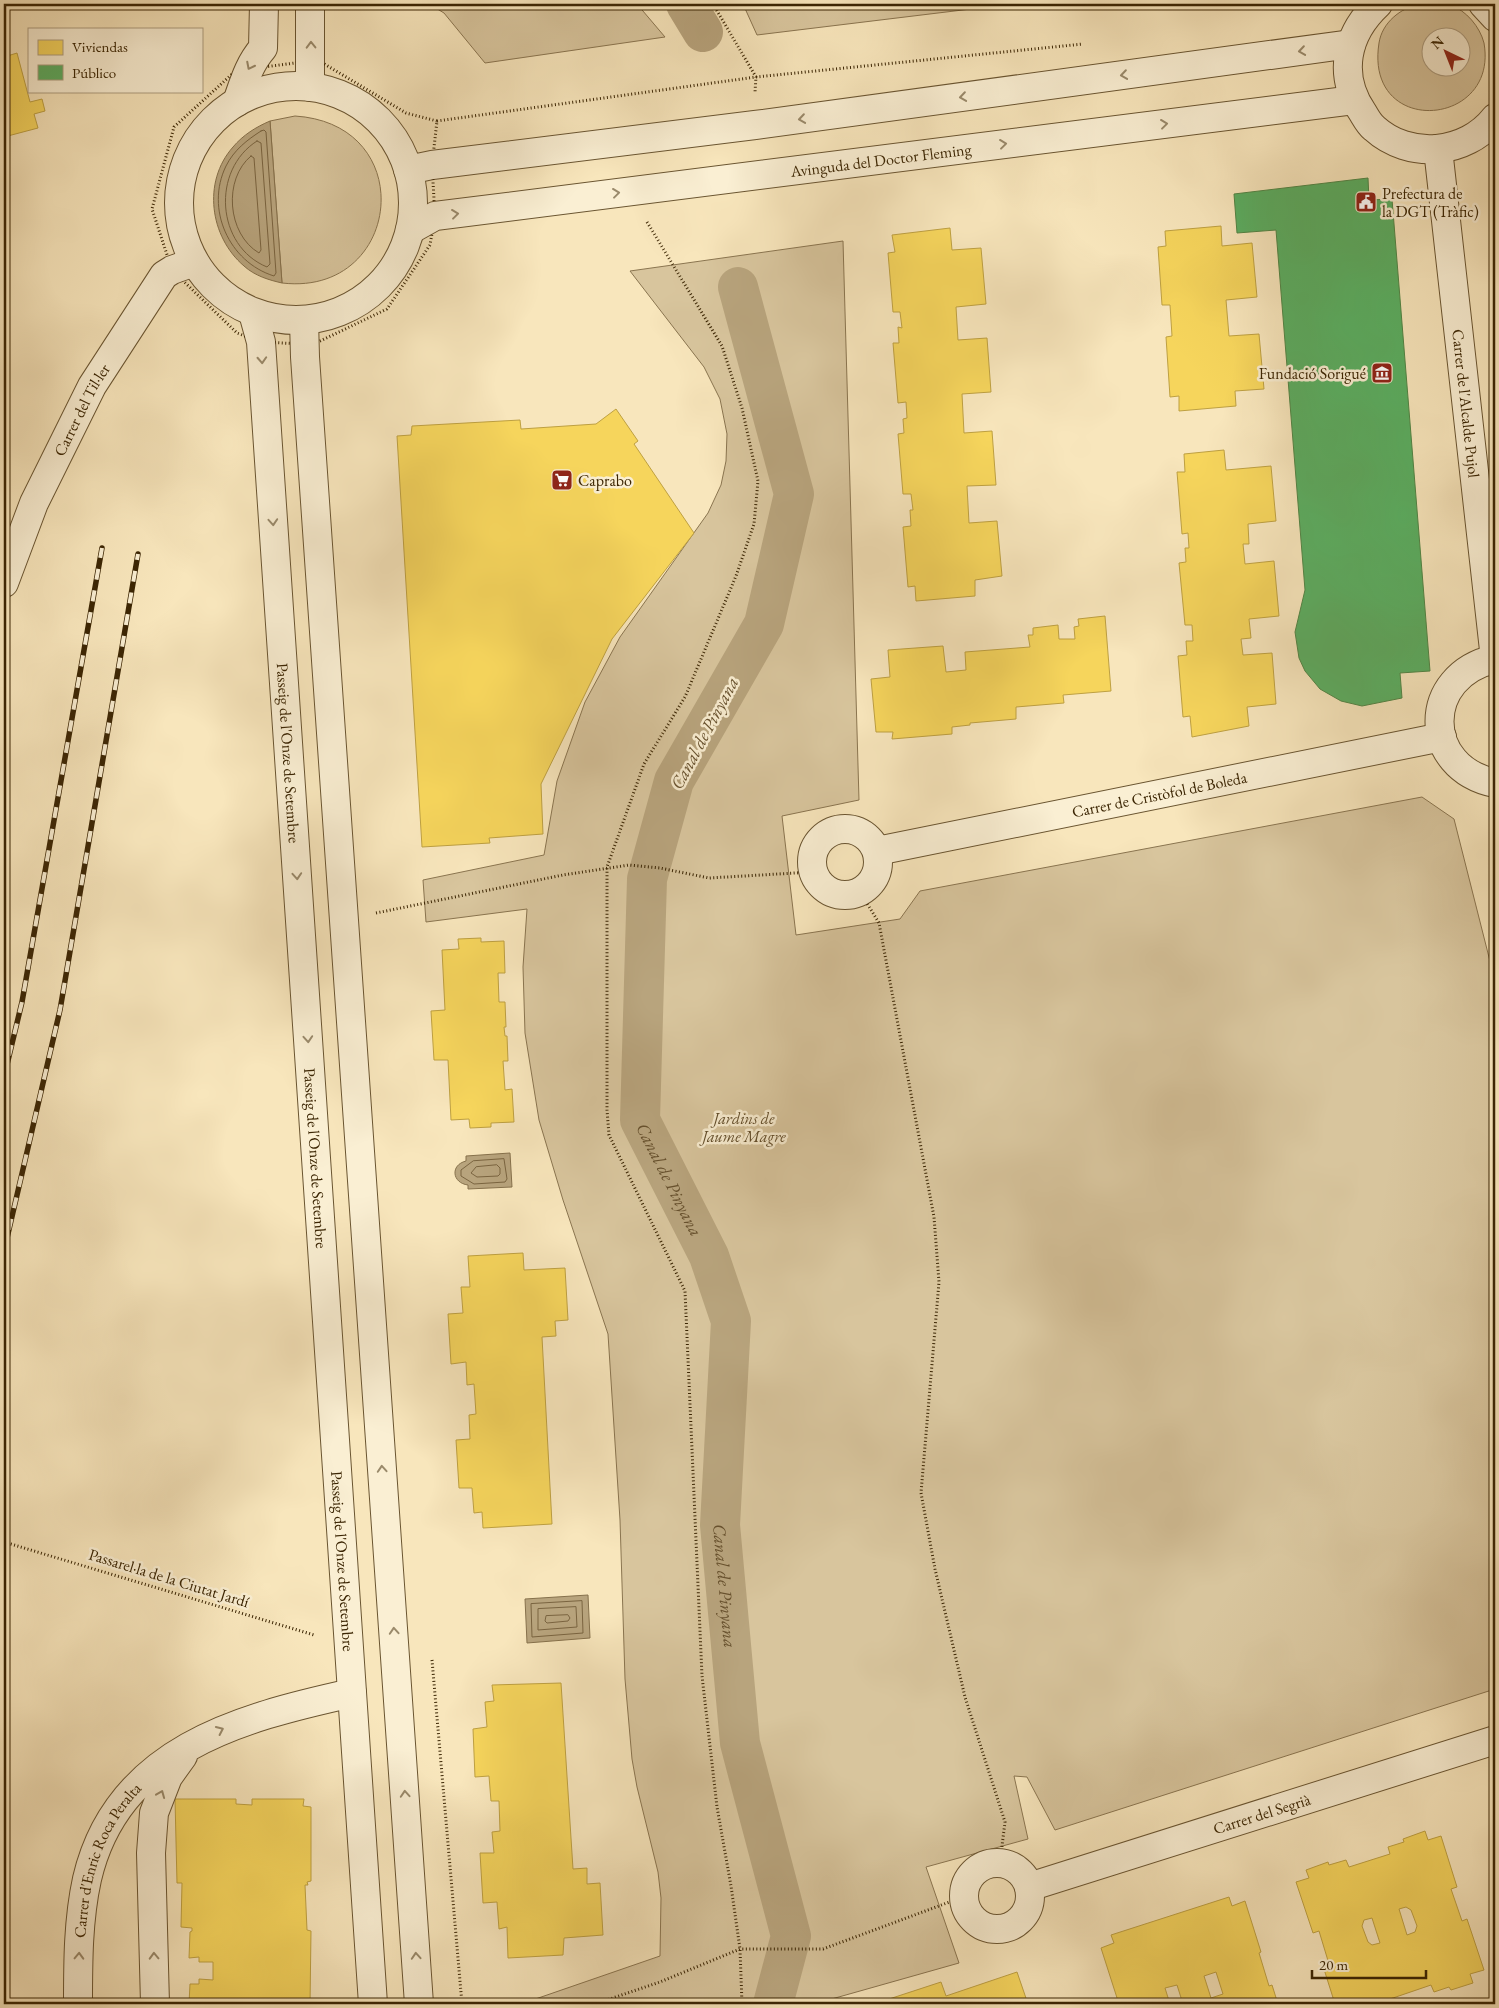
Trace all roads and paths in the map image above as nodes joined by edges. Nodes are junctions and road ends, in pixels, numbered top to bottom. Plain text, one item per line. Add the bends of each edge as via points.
1 (264, 4) edge
2 (310, 4) edge
3 (713, 4) edge
4 (1378, 4) edge
5 (1483, 4) edge
6 (1495, 17) edge
7 (1089, 43) dead end
8 (1350, 44) junction
9 (248, 69) junction
10 (310, 74) junction
11 (756, 78) junction
12 (1354, 100) junction
13 (237, 102) junction
14 (1495, 118) edge
15 (437, 121) junction
16 (754, 125) junction
17 (1438, 150) junction
18 (420, 167) junction
19 (640, 190) junction
20 (435, 216) junction
21 (410, 230) junction
22 (183, 266) junction
23 (253, 313) junction
24 (304, 332) junction
25 (261, 342) junction
26 (4, 583) edge
27 (1495, 659) edge
28 (1442, 737) junction
29 (1495, 783) edge
30 (877, 851) junction
31 (607, 867) junction
32 (813, 872) junction
33 (860, 892) junction
34 (374, 913) dead end
35 (4, 1542) edge
36 (320, 1635) dead end
37 (352, 1693) junction
38 (1495, 1740) edge
39 (190, 1745) junction
40 (1000, 1862) junction
41 (1028, 1887) junction
42 (963, 1897) junction
43 (740, 1950) junction
44 (78, 2004) edge
45 (155, 2004) edge
46 (373, 2004) edge
47 (419, 2004) edge
48 (595, 2004) edge
49 (742, 2004) edge

1 -> 9 street via 263,48
10 -> 2 street
3 - 11 path
4 - 8 street via 1357,28
5 - 6 street
7 - 11 path
8 - 12 street via 1347,72
8 -> 16 street
9 - 10 path
9 - 13 street
9 - 22 path via 231,75 174,127 152,208
10 - 13 street
10 - 15 path via 321,62 406,113
10 - 18 street via 372,113
11 - 15 path
11 - 16 path
12 - 17 street via 1373,127 1392,141 1414,148
19 -> 12 street, Avinguda del Doctor Fleming
13 - 22 street via 208,125 188,156 179,191
14 - 17 street via 1475,137 1457,146
15 - 18 path
16 - 18 street
17 - 27 street, Carrer de l'Alcalde Pujol
18 - 20 path
18 - 21 street
20 -> 19 street, Avinguda del Doctor Fleming
19 - 31 path via 644,217 722,346 742,408 758,482 754,524 736,576 685,697 644,764
20 - 21 street, Avinguda del Doctor Fleming
20 - 24 path via 430,245 387,310 318,342
21 - 24 street via 396,264 372,292
22 - 23 street
22 - 25 path via 237,332
22 - 26 street, Carrer del Til·ler via 164,275 92,386 34,503
23 - 24 street via 278,319
23 - 25 street, Passeig de l'Onze de Setembre
24 - 25 path
47 -> 24 street
25 -> 37 street, Passeig de l'Onze de Setembre
27 - 28 street via 1480,662 1455,680 1441,706
28 - 29 street via 1460,768 1476,778
28 - 30 street, Carrer de Cristòfol de Boleda
30 - 32 street via 873,843 857,830 827,833 814,849
30 - 33 street via 875,875
31 - 32 path via 660,868 709,878
31 - 34 path
31 - 43 path via 609,1135 685,1291 702,1676 717,1807
32 - 33 street via 826,890 848,895
33 - 40 path via 879,923 934,1217 939,1282 921,1493 934,1569 965,1697 1005,1822
35 - 36 path, Passarel·la de la Ciutat Jardí
39 -> 37 street, Carrer d'Enric Roca Peralta via 227,1727 269,1713
37 - 46 street, Passeig de l'Onze de Setembre
38 - 41 street, Carrer del Segrià
44 -> 39 street, Carrer d'Enric Roca Peralta via 81,1911 87,1878 106,1829 128,1794 160,1764
45 -> 39 street, Carrer d'Enric Roca Peralta via 151,1853 154,1813 168,1777
40 - 41 street via 1020,1871
40 - 42 street via 978,1868 970,1876
41 - 42 street via 1030,1902 1026,1912 1010,1926 1000,1929 979,1924 968,1912
42 - 43 path via 823,1949
43 - 48 path
43 - 49 path

